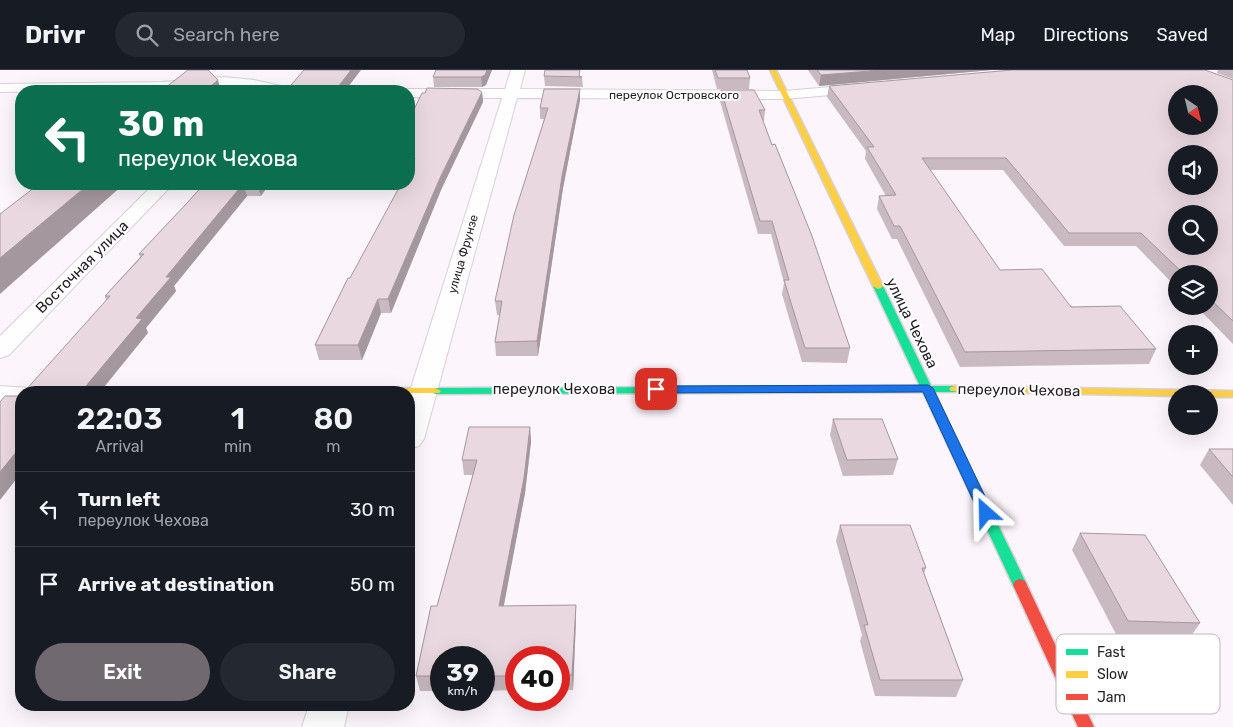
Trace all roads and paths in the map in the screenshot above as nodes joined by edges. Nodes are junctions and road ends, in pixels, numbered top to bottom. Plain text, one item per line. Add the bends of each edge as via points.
1 (518, 70) edge
2 (773, 70) edge
3 (264, 83) edge
4 (168, 85) edge
5 (881, 86) edge
6 (0, 88) edge
7 (15, 88) edge
8 (415, 93) edge
9 (510, 95) junction
10 (784, 95) junction
11 (158, 190) edge
12 (0, 350) edge
13 (928, 388) junction
14 (415, 390) edge
15 (424, 390) junction
16 (0, 394) edge
17 (15, 394) edge
18 (1233, 394) edge
19 (415, 419) edge
20 (1056, 663) edge
21 (327, 711) edge
22 (1080, 714) edge
23 (323, 727) edge
24 (1086, 727) edge

1 - 9 street, улица Фрунзе
2 - 10 street, улица Чехова
3 - 4 street via 235,80
5 - 10 street, переулок Островского
6 - 7 street
8 - 9 street, переулок Островского
9 - 10 street, переулок Островского
9 - 15 street, улица Фрунзе
10 - 13 street, улица Чехова
11 - 12 street, Восточная улица
13 - 15 street, переулок Чехова
13 - 18 street, переулок Чехова
13 - 20 street, улица Чехова
14 - 15 street, переулок Чехова
15 - 19 street, улица Фрунзе
16 - 17 street
21 - 23 street
22 - 24 street, улица Чехова

